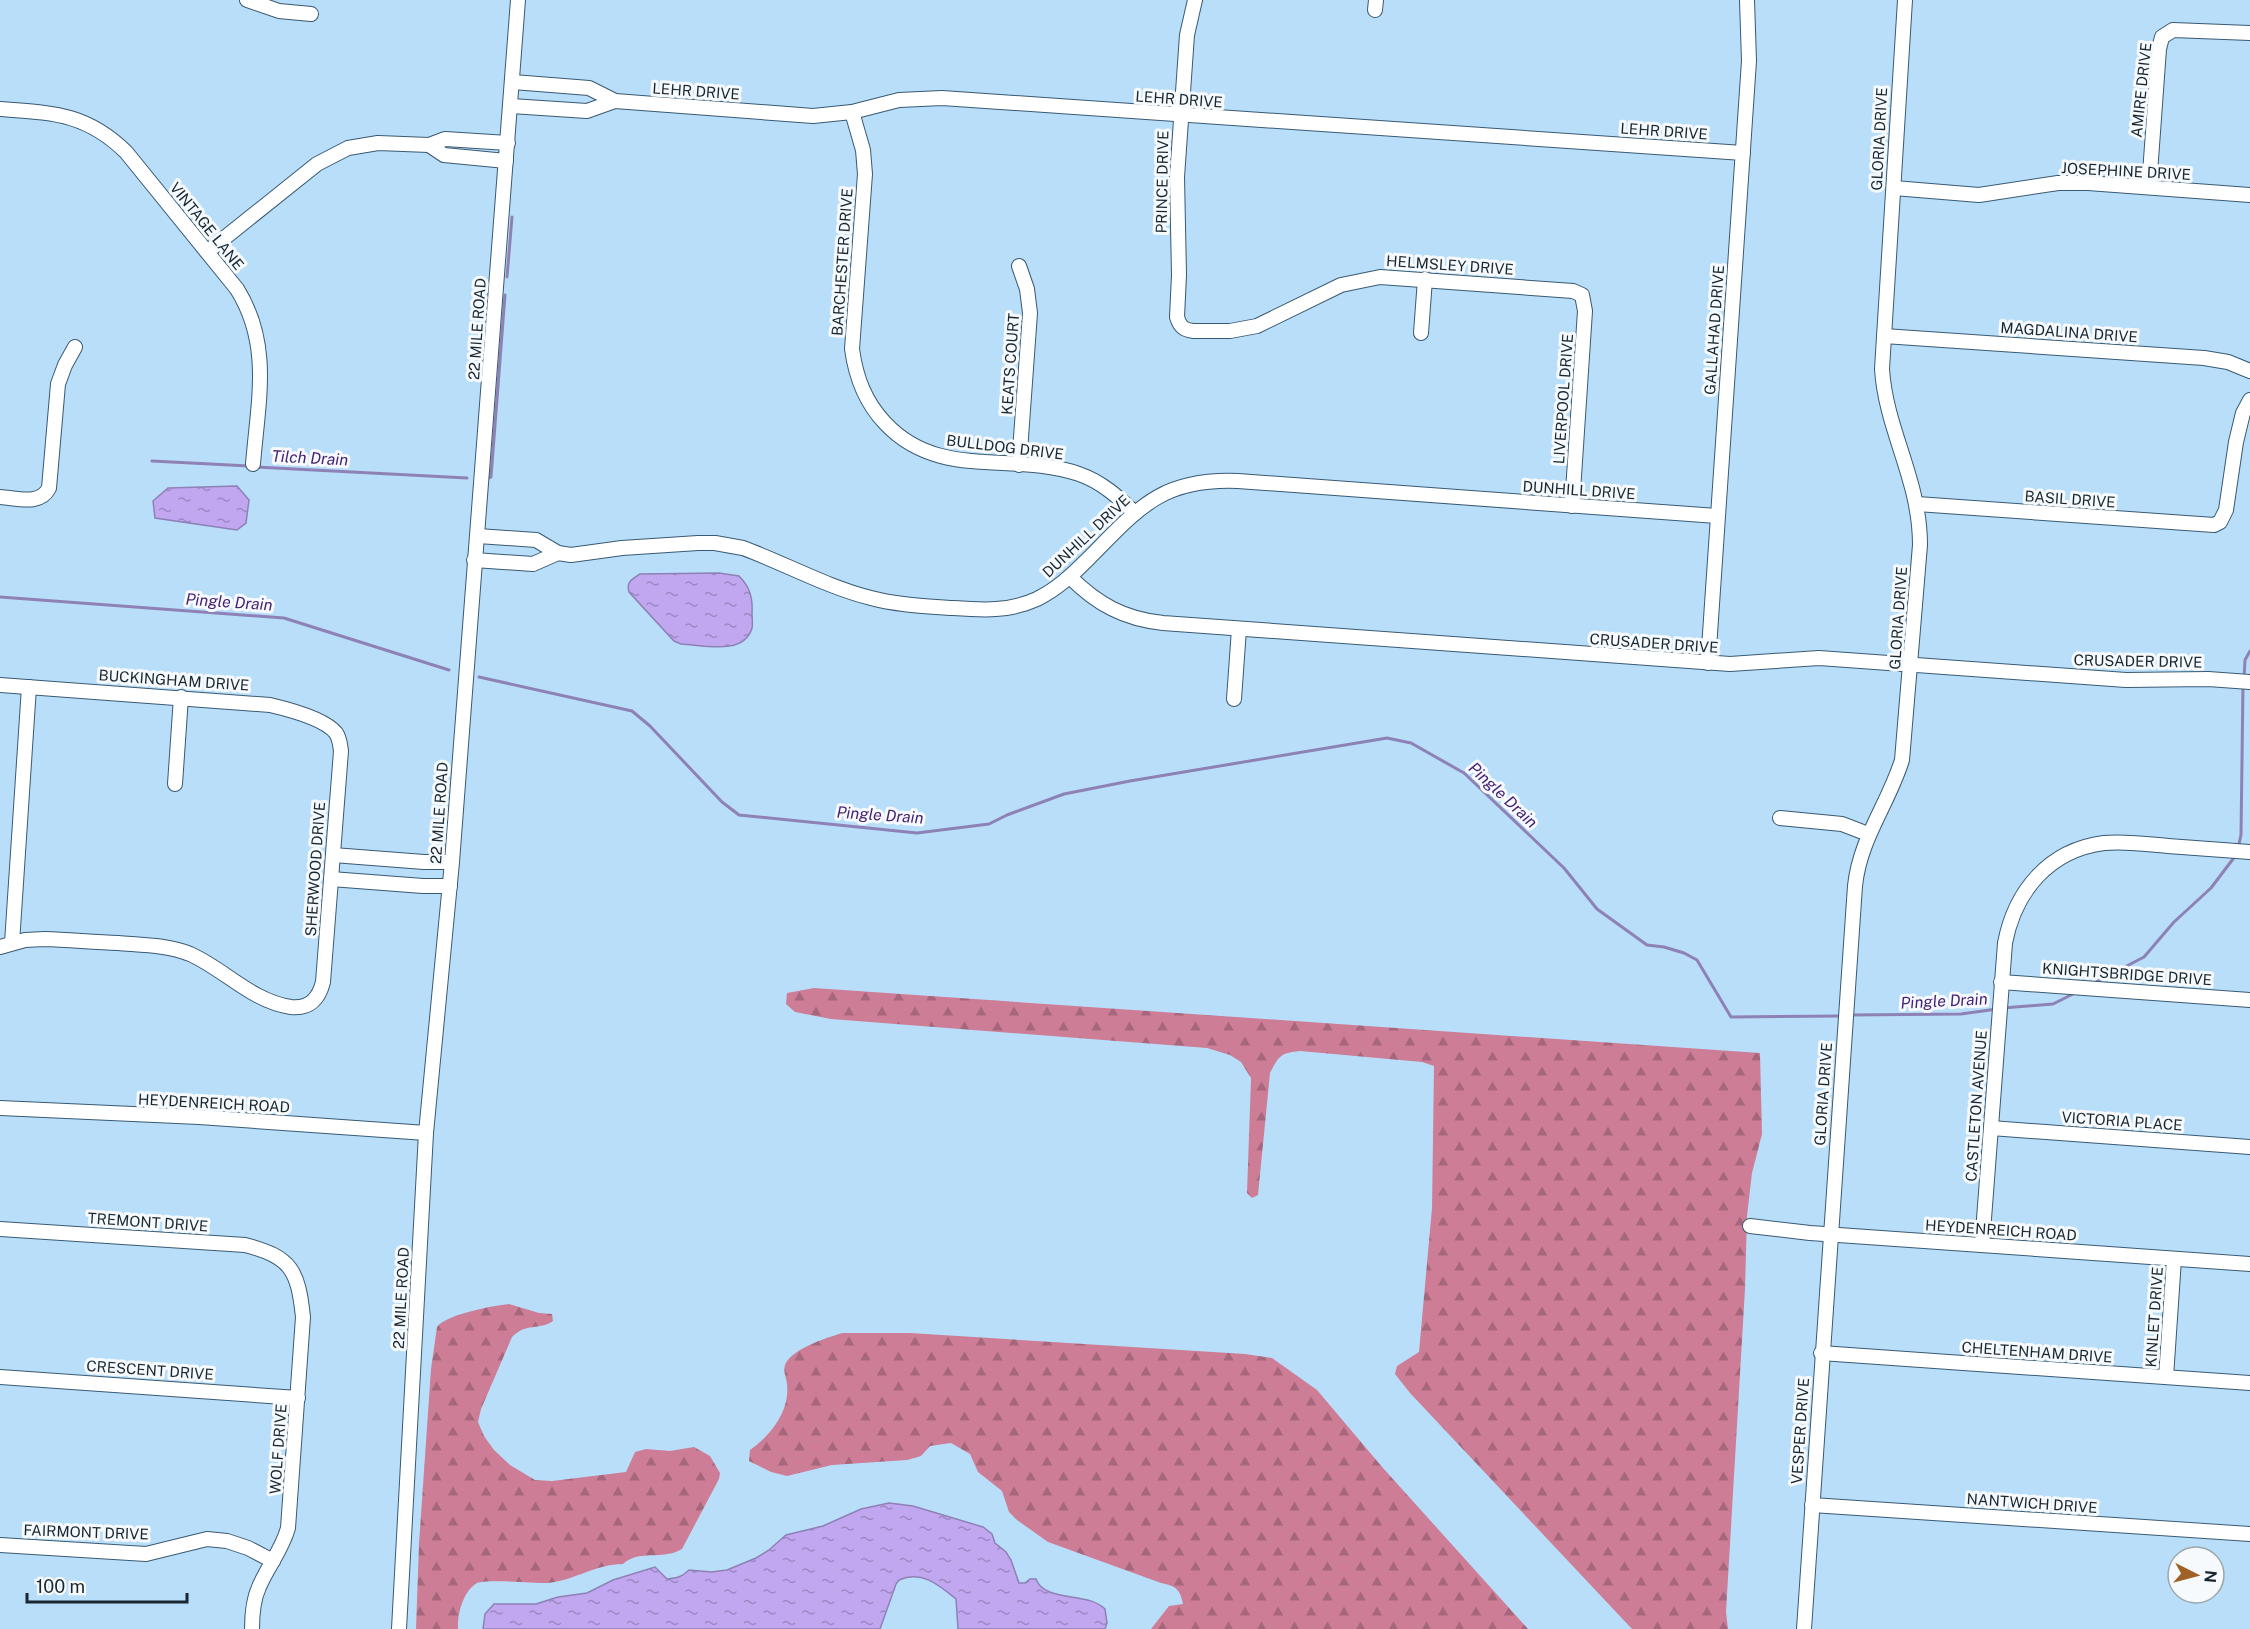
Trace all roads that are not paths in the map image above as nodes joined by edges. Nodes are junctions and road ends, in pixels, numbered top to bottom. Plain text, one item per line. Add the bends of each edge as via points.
1 (247, 0) edge
2 (518, 0) edge
3 (1195, 0) edge
4 (1747, 0) edge
5 (1905, 0) edge
6 (311, 14) dead end
7 (2250, 33) edge
8 (513, 82) junction
9 (615, 101) junction
10 (511, 106) junction
11 (0, 109) edge
12 (852, 112) junction
13 (1181, 115) junction
14 (508, 143) junction
15 (429, 146) junction
16 (1743, 153) junction
17 (506, 161) junction
18 (2149, 187) junction
19 (1894, 188) junction
20 (2250, 195) edge
21 (207, 252) junction
22 (1020, 266) dead end
23 (1425, 279) junction
24 (1582, 296) joint
25 (1183, 328) joint
26 (1421, 333) dead end
27 (1884, 336) junction
28 (75, 347) dead end
29 (2250, 371) edge
30 (2250, 400) edge
31 (875, 410) joint
32 (253, 464) dead end
33 (1019, 465) junction
34 (0, 497) edge
35 (1917, 504) junction
36 (1572, 506) junction
37 (1135, 513) junction
38 (1717, 516) junction
39 (478, 536) junction
40 (558, 553) junction
41 (474, 560) junction
42 (1070, 578) junction
43 (1239, 629) junction
44 (1708, 663) junction
45 (1911, 664) junction
46 (2250, 682) edge
47 (0, 685) edge
48 (29, 687) junction
49 (181, 697) junction
50 (1234, 699) dead end
51 (338, 736) joint
52 (175, 784) dead end
53 (1780, 818) dead end
54 (1868, 834) junction
55 (2250, 852) edge
56 (333, 855) junction
57 (452, 862) junction
58 (331, 879) junction
59 (450, 886) junction
60 (6, 945) edge
61 (2001, 982) junction
62 (2250, 1000) edge
63 (0, 1108) edge
64 (1991, 1128) junction
65 (426, 1133) junction
66 (2250, 1147) edge
67 (1750, 1226) dead end
68 (0, 1229) edge
69 (1830, 1234) junction
70 (1982, 1245) junction
71 (2174, 1259) junction
72 (2250, 1264) edge
73 (290, 1265) joint
74 (1821, 1353) junction
75 (0, 1377) edge
76 (2166, 1377) junction
77 (2250, 1383) edge
78 (298, 1398) junction
79 (1812, 1505) junction
80 (2250, 1534) edge
81 (0, 1545) edge
82 (273, 1561) junction
83 (252, 1629) edge
84 (399, 1629) edge
85 (1804, 1629) edge

1 - 6 street via 279,11
2 - 8 street, 22 MILE ROAD
3 - 13 street, PRINCE DRIVE via 1186,35
4 - 16 street, GALLAHAD DRIVE via 1749,61
5 - 19 street, GLORIA DRIVE
7 - 18 street, AMIRE DRIVE via 2173,30 2165,34 2158,49
8 - 9 street, LEHR DRIVE via 589,88
8 - 10 street, 22 MILE ROAD
9 - 10 street, LEHR DRIVE via 587,111
9 - 12 street, LEHR DRIVE via 813,116
10 - 14 street, 22 MILE ROAD
11 - 21 street, VINTAGE LANE via 67,116 105,132 126,152
12 - 13 street, LEHR DRIVE via 899,100 926,98
12 - 31 street, BARCHESTER DRIVE via 865,174 852,349 861,386
13 - 16 street, LEHR DRIVE
13 - 25 street, PRINCE DRIVE via 1176,208 1177,317
14 - 15 street via 445,139
14 - 17 street, 22 MILE ROAD
15 - 17 street via 444,155
15 - 21 street via 378,143 337,152
16 - 38 street, GALLAHAD DRIVE
17 - 39 street, 22 MILE ROAD
18 - 19 street, JOSEPHINE DRIVE via 2058,183 1978,195
18 - 20 street, JOSEPHINE DRIVE
19 - 27 street, GLORIA DRIVE
21 - 32 street, VINTAGE LANE via 244,300 258,337
22 - 33 street, KEATS COURT via 1030,313
23 - 24 street, HELMSLEY DRIVE via 1566,289
23 - 25 street, HELMSLEY DRIVE via 1380,277 1353,281 1244,329 1209,332
23 - 26 street
24 - 36 street, LIVERPOOL DRIVE via 1585,311
27 - 29 street, MAGDALINA DRIVE via 2204,358
27 - 35 street, GLORIA DRIVE via 1882,369 1886,398
28 - 34 street via 58,384 46,495 36,500
30 - 35 street, BASIL DRIVE via 2236,442 2226,510 2220,522 2208,526
31 - 33 street, BULLDOG DRIVE via 892,430 936,456
33 - 37 street, BULLDOG DRIVE via 1064,470 1089,478 1109,489
35 - 45 street, GLORIA DRIVE via 1920,545
36 - 37 street, DUNHILL DRIVE via 1221,480 1182,485 1152,499
36 - 38 street, DUNHILL DRIVE
37 - 42 street, DUNHILL DRIVE
38 - 44 street, GALLAHAD DRIVE
39 - 40 street, DUNHILL DRIVE via 536,540
39 - 41 street, 22 MILE ROAD
40 - 41 street, DUNHILL DRIVE via 533,564
40 - 42 street, DUNHILL DRIVE via 583,555 622,548 715,543 743,548 870,598 992,610 1036,600
41 - 57 street, 22 MILE ROAD
42 - 43 street, CRUSADER DRIVE via 1090,596 1125,616
43 - 44 street, CRUSADER DRIVE
43 - 50 street
44 - 45 street, CRUSADER DRIVE via 1819,658
45 - 46 street, CRUSADER DRIVE via 2126,680
45 - 54 street, GLORIA DRIVE via 1902,760
47 - 48 street, BUCKINGHAM DRIVE
48 - 49 street, BUCKINGHAM DRIVE
48 - 60 street
49 - 51 street, BUCKINGHAM DRIVE via 270,705 320,723
49 - 52 street
51 - 56 street, SHERWOOD DRIVE via 341,751
53 - 54 street via 1842,824
54 - 69 street, GLORIA DRIVE via 1858,861 1855,886
55 - 61 street, CASTLETON AVENUE via 2106,843 2070,852 2040,872 2012,914 2004,943
56 - 57 street
56 - 58 street, SHERWOOD DRIVE
57 - 59 street, 22 MILE ROAD
58 - 59 street
58 - 60 street, SHERWOOD DRIVE via 323,982 314,1002 299,1007 267,1000 202,960 168,947 45,939
59 - 65 street, 22 MILE ROAD
61 - 62 street, KNIGHTSBRIDGE DRIVE
61 - 64 street, CASTLETON AVENUE
63 - 65 street, HEYDENREICH ROAD
64 - 66 street, VICTORIA PLACE
64 - 70 street, CASTLETON AVENUE
65 - 84 street, 22 MILE ROAD
67 - 69 street, HEYDENREICH ROAD
68 - 73 street, TREMONT DRIVE via 245,1245
69 - 70 street, HEYDENREICH ROAD
69 - 74 street, VESPER DRIVE
70 - 71 street, HEYDENREICH ROAD
71 - 72 street, HEYDENREICH ROAD
71 - 76 street, KINLET DRIVE
73 - 78 street, WOLF DRIVE via 300,1291 303,1317
74 - 76 street, CHELTENHAM DRIVE
74 - 79 street, VESPER DRIVE
75 - 78 street, CRESCENT DRIVE
76 - 77 street, CHELTENHAM DRIVE
78 - 82 street, WOLF DRIVE via 288,1528
79 - 80 street, NANTWICH DRIVE
79 - 85 street, VESPER DRIVE
81 - 82 street, FAIRMONT DRIVE via 146,1554 207,1539 227,1541
82 - 83 street, WOLF DRIVE via 258,1588

